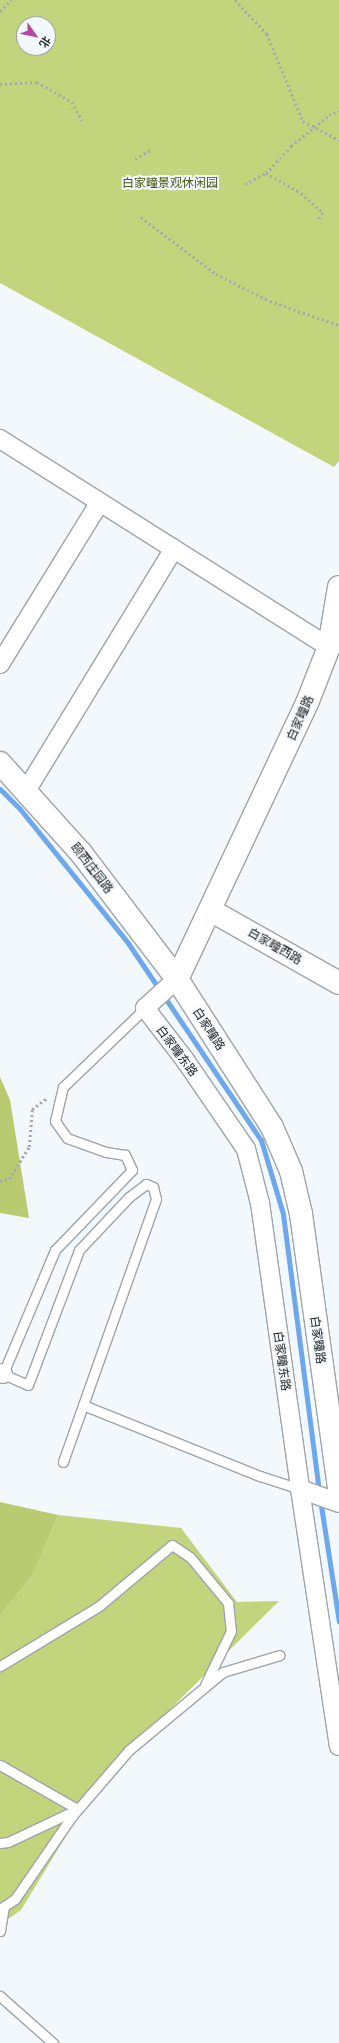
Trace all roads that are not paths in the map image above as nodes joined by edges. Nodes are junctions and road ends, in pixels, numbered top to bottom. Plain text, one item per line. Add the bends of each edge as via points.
1 (0, 439) edge
2 (100, 502) junction
3 (174, 549) junction
4 (339, 587) edge
5 (336, 622) edge
6 (329, 647) junction
7 (0, 664) edge
8 (0, 763) edge
9 (26, 791) junction
10 (210, 910) junction
11 (339, 983) edge
12 (161, 993) junction
13 (1, 1376) edge
14 (83, 1405) junction
15 (62, 1462) dead end
16 (323, 1494) edge
17 (280, 1656) dead end
18 (0, 1666) edge
19 (204, 1688) junction
20 (339, 1746) edge
21 (0, 1765) edge
22 (77, 1809) junction
23 (0, 1843) edge
24 (2, 1908) edge
25 (0, 1931) edge
26 (0, 1996) edge
27 (53, 2043) edge

1 - 2 street
2 - 3 street
2 - 7 street
3 - 6 street
3 - 9 street
4 - 5 street, 白家疃路
5 - 6 street, 白家疃路
6 - 10 street, 白家疃路 via 307,703
8 - 9 street, 颐西庄园路
9 - 12 street, 颐西庄园路 via 81,853
10 - 11 street, 白家疃西路
10 - 12 street, 白家疃路
12 - 13 lane via 63,1087 55,1121 67,1138 106,1152 124,1155 132,1170 55,1250
12 - 16 street, 白家疃东路 via 185,1060 246,1149
12 - 16 street, 白家疃路 via 272,1127 291,1171 301,1214
13 - 14 lane via 28,1385 79,1250 129,1197 146,1184 153,1187 156,1199
14 - 15 lane
14 - 16 lane via 260,1476
16 - 20 street, 白家疃东路
17 - 19 lane via 223,1672
18 - 19 lane via 100,1606 172,1545 190,1557 228,1603 230,1632
19 - 22 lane via 129,1750
21 - 22 lane
22 - 23 lane via 8,1842
22 - 24 lane via 15,1899
24 - 25 lane
26 - 27 lane

